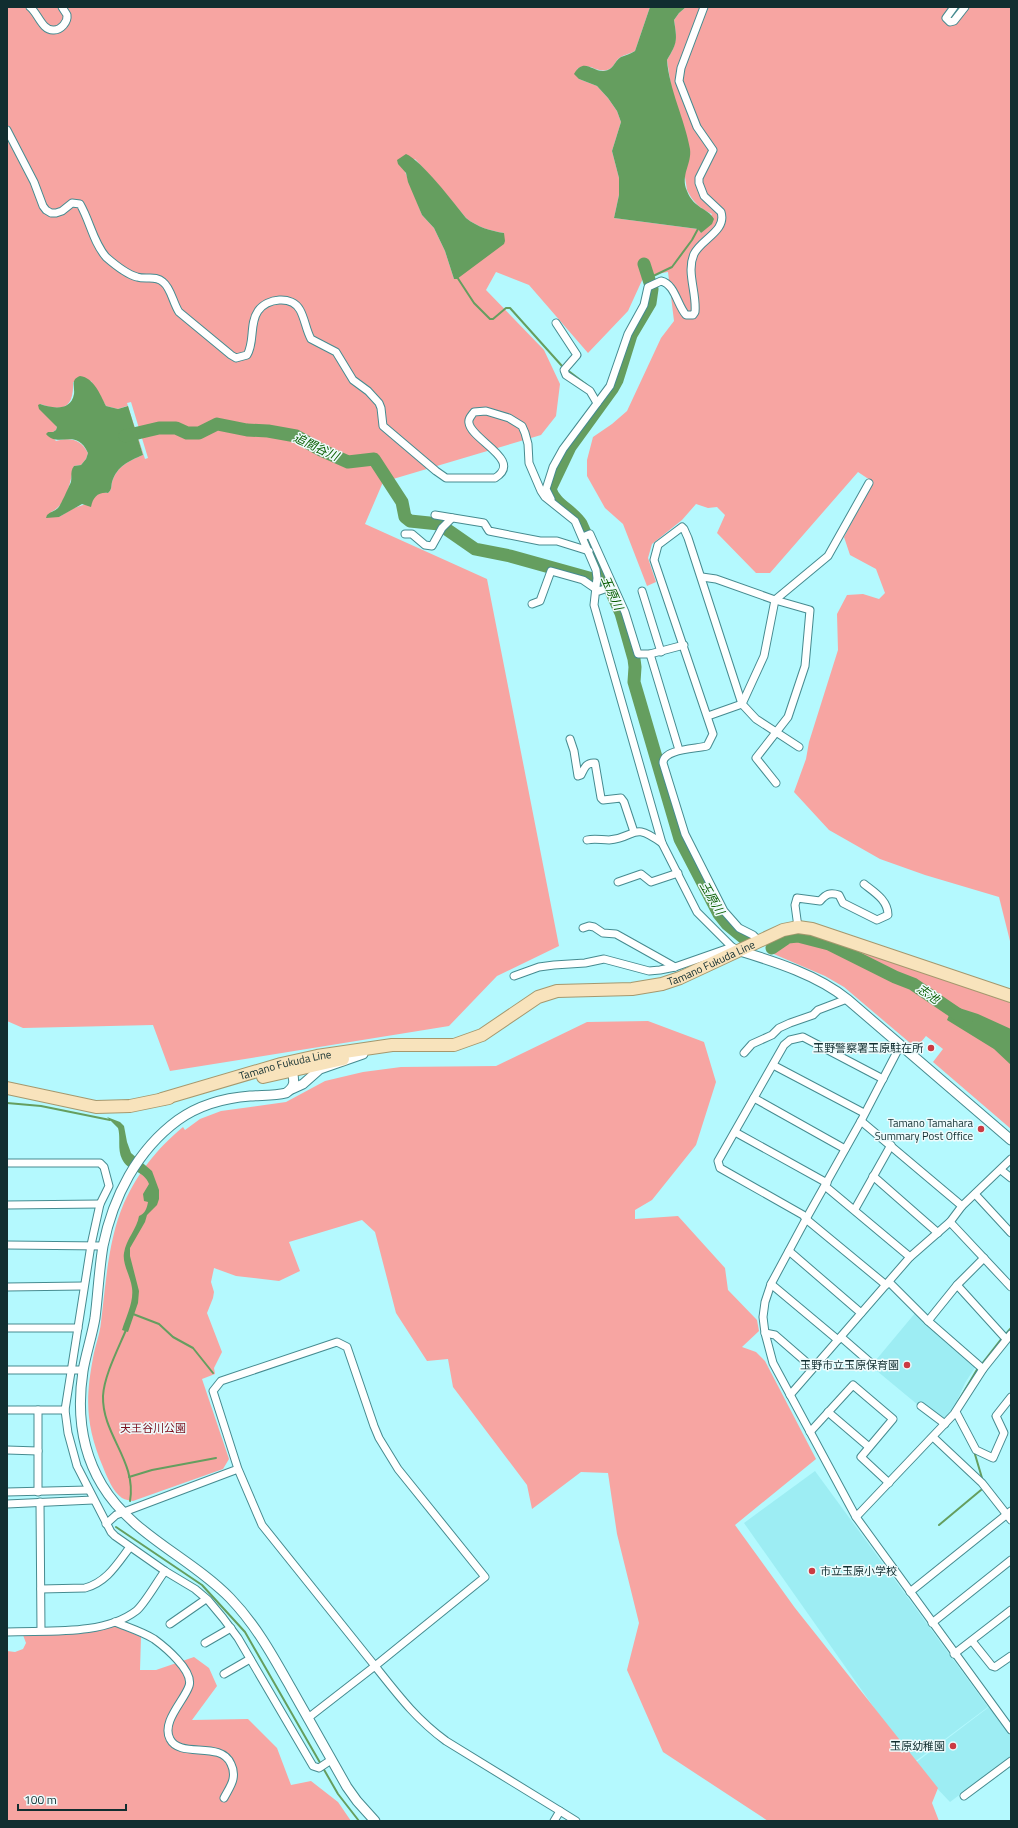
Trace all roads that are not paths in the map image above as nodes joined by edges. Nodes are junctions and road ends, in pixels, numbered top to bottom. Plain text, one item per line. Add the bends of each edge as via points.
1 (30, 7) edge
2 (62, 7) edge
3 (704, 7) edge
4 (954, 7) edge
5 (965, 7) edge
6 (7, 130) edge
7 (556, 323) dead end
8 (597, 402) junction
9 (869, 483) dead end
10 (553, 503) junction
11 (435, 515) dead end
12 (452, 518) junction
13 (405, 534) dead end
14 (592, 551) junction
15 (601, 559) junction
16 (593, 562) junction
17 (702, 577) junction
18 (596, 584) junction
19 (610, 587) junction
20 (642, 591) dead end
21 (775, 600) junction
22 (532, 604) dead end
23 (684, 645) junction
24 (661, 652) junction
25 (650, 654) junction
26 (742, 704) junction
27 (708, 716) junction
28 (777, 733) junction
29 (570, 739) dead end
30 (798, 747) dead end
31 (679, 750) junction
32 (776, 783) dead end
33 (634, 832) junction
34 (587, 840) dead end
35 (662, 843) junction
36 (678, 872) junction
37 (618, 882) dead end
38 (864, 884) dead end
39 (798, 927) junction
40 (583, 928) dead end
41 (759, 940) junction
42 (736, 949) junction
43 (675, 967) junction
44 (514, 976) dead end
45 (1011, 996) edge
46 (847, 999) junction
47 (412, 1045) junction
48 (900, 1046) junction
49 (744, 1053) dead end
50 (363, 1054) junction
51 (773, 1065) junction
52 (291, 1066) junction
53 (883, 1079) junction
54 (7, 1088) edge
55 (292, 1089) junction
56 (754, 1098) junction
57 (864, 1113) junction
58 (861, 1121) junction
59 (735, 1132) junction
60 (1011, 1140) edge
61 (891, 1145) junction
62 (845, 1149) junction
63 (1011, 1159) edge
64 (7, 1163) edge
65 (1001, 1170) junction
66 (873, 1176) junction
67 (1011, 1178) edge
68 (826, 1184) junction
69 (109, 1186) junction
70 (120, 1193) junction
71 (975, 1194) junction
72 (100, 1204) junction
73 (7, 1205) edge
74 (962, 1206) junction
75 (854, 1209) junction
76 (806, 1219) junction
77 (950, 1222) junction
78 (938, 1233) junction
79 (1011, 1233) edge
80 (7, 1245) edge
81 (91, 1245) junction
82 (103, 1246) junction
83 (789, 1251) junction
84 (910, 1257) junction
85 (984, 1258) junction
86 (887, 1283) junction
87 (771, 1284) junction
88 (83, 1286) junction
89 (957, 1286) junction
90 (7, 1287) edge
91 (1011, 1287) edge
92 (861, 1313) junction
93 (928, 1321) junction
94 (7, 1328) edge
95 (78, 1328) junction
96 (765, 1333) junction
97 (1006, 1336) edge
98 (839, 1338) junction
99 (872, 1364) dead end
100 (981, 1367) junction
101 (813, 1368) junction
102 (7, 1370) edge
103 (70, 1370) junction
104 (83, 1370) junction
105 (790, 1395) junction
106 (1011, 1397) edge
107 (921, 1406) dead end
108 (7, 1410) edge
109 (38, 1410) junction
110 (65, 1410) junction
111 (828, 1412) junction
112 (956, 1412) junction
113 (945, 1424) junction
114 (810, 1432) junction
115 (933, 1437) junction
116 (869, 1447) junction
117 (7, 1450) edge
118 (38, 1451) junction
119 (238, 1470) junction
120 (889, 1483) junction
121 (88, 1490) junction
122 (7, 1492) edge
123 (38, 1492) junction
124 (93, 1500) junction
125 (40, 1502) junction
126 (7, 1504) edge
127 (123, 1512) junction
128 (1010, 1515) edge
129 (856, 1517) junction
130 (106, 1524) junction
131 (130, 1547) junction
132 (1011, 1560) edge
133 (165, 1571) junction
134 (41, 1589) junction
135 (910, 1592) junction
136 (206, 1599) junction
137 (1011, 1610) edge
138 (115, 1622) junction
139 (932, 1623) junction
140 (170, 1624) dead end
141 (231, 1628) junction
142 (41, 1630) junction
143 (7, 1632) edge
144 (972, 1641) junction
145 (205, 1643) dead end
146 (954, 1654) junction
147 (1011, 1656) edge
148 (250, 1659) junction
149 (375, 1666) junction
150 (224, 1674) dead end
151 (308, 1718) junction
152 (1011, 1730) edge
153 (331, 1760) junction
154 (1011, 1761) edge
155 (964, 1796) dead end
156 (224, 1798) dead end
157 (560, 1811) junction
158 (375, 1821) edge
159 (554, 1821) edge
160 (576, 1821) edge

1 - 2 street via 47,28 54,31 66,22 67,15
3 - 8 street via 681,68 679,81 697,127 713,150 699,178 701,190 721,212 722,220 719,229 702,242 694,254 692,272 696,308 693,315 686,315 683,312 670,285 661,281 651,286 644,306 628,334 610,386
4 - 5 street via 946,18 950,22 954,21
6 - 10 street via 34,182 42,206 51,213 56,213 72,203 80,204 97,243 107,258 137,278 162,280 179,312 231,355 236,358 247,355 252,345 255,318 263,305 280,300 296,304 311,339 336,352 353,380 379,403 383,426 436,471 446,478 490,479 499,475 502,461 468,421 474,412 486,411 522,426 528,444 529,463 541,491
7 - 8 street via 577,354 565,369 566,375 590,391
8 - 10 street via 553,467 546,489
9 - 21 street via 828,556
10 - 14 street via 575,521 586,536
11 - 12 street
12 - 13 street via 443,527 432,546 424,545 412,534
12 - 14 street via 484,523 489,531 540,541 557,541
14 - 15 street
14 - 16 street
15 - 16 street
15 - 19 street
16 - 18 street
17 - 21 street
17 - 23 street via 682,527 658,545 654,560
17 - 26 street
18 - 19 street via 599,591
18 - 22 street via 551,571 540,601
18 - 35 street via 594,605
19 - 25 street via 625,612 638,654
20 - 24 street
21 - 26 street via 764,656
21 - 28 street via 810,610 805,666 788,717
23 - 24 street
23 - 27 street
24 - 25 street
25 - 31 street
26 - 27 street
26 - 28 street via 756,719
27 - 31 street via 713,734 706,746
28 - 30 street
28 - 32 street via 756,758
29 - 33 street via 578,776 586,765 595,763 601,798 621,798
31 - 41 street via 666,754 663,763 685,834 724,911 739,928
33 - 34 street via 613,839
33 - 35 street via 643,832
35 - 36 street
36 - 37 street via 651,882 641,874
36 - 42 street via 697,912
38 - 39 street via 882,899 888,915 877,920 843,903 839,895 833,893 826,894 820,901 797,898 795,905
39 - 41 main road, Tamano Fukuda Line
39 - 45 main road, Tamano Fukuda Line via 812,929
40 - 43 street via 589,926 603,933 616,934
41 - 42 main road, Tamano Fukuda Line
42 - 43 street
42 - 46 street via 814,979
42 - 47 main road, Tamano Fukuda Line via 680,978 656,985 632,989 546,993 538,996 496,1027 454,1045
43 - 44 street via 649,971 604,959 554,965
46 - 48 street
46 - 49 street via 790,1023 752,1044
47 - 50 main road, Tamano Fukuda Line
47 - 52 main road, Tamano Fukuda Line via 392,1045 317,1056
48 - 53 street
48 - 60 street
50 - 52 main road, Tamano Fukuda Line
50 - 55 street via 320,1069 303,1084
51 - 53 street via 784,1045 790,1040 803,1037
51 - 56 street
51 - 57 street
52 - 54 main road, Tamano Fukuda Line via 130,1106 96,1107
52 - 55 street via 294,1085
53 - 57 street
55 - 70 street via 278,1095 231,1098 200,1107 161,1135 133,1168
56 - 59 street
56 - 62 street
57 - 58 street
58 - 61 street
58 - 62 street
59 - 68 street
59 - 76 street via 718,1161 720,1168
61 - 66 street
61 - 74 street
62 - 68 street
63 - 65 street
64 - 69 street via 100,1163
65 - 67 street
65 - 71 street
66 - 75 street
66 - 78 street
68 - 75 street
68 - 76 street
69 - 70 street
69 - 72 street
70 - 82 street
71 - 74 street
71 - 79 street
72 - 73 street
72 - 81 street
74 - 77 street
75 - 84 street
76 - 83 street
76 - 86 street
77 - 78 street
77 - 85 street
78 - 84 street
80 - 81 street
81 - 82 street
81 - 88 street
82 - 104 street via 94,1319
83 - 87 street
83 - 92 street
84 - 86 street
85 - 89 street
85 - 91 street
86 - 92 street
86 - 93 street
87 - 96 street via 762,1317
87 - 98 street
88 - 90 street
88 - 95 street
89 - 93 street
89 - 97 street
92 - 98 street
93 - 100 street
94 - 95 street
95 - 103 street
96 - 101 street via 774,1336
96 - 105 street via 773,1363
97 - 100 street
98 - 99 street
98 - 101 street
100 - 112 street
101 - 105 street
102 - 103 street
103 - 104 street
103 - 110 street
104 - 127 street via 80,1415 87,1452 102,1485
105 - 114 street
106 - 112 street via 996,1416 1004,1434 993,1458 976,1450
107 - 113 street
108 - 109 street
109 - 110 street
109 - 118 street
110 - 121 street via 72,1451
111 - 114 street
111 - 116 street
111 - 116 street via 853,1385 893,1419
112 - 113 street
113 - 115 street
114 - 129 street
115 - 120 street
115 - 128 street via 982,1483
116 - 120 street via 861,1457
117 - 118 street
118 - 123 street
119 - 127 street
119 - 149 street via 262,1525
119 - 149 street via 213,1392 215,1387 221,1381 337,1342 347,1347 374,1426 387,1452 485,1577
120 - 129 street
121 - 123 street
121 - 124 street
122 - 123 street
124 - 125 street
124 - 130 street
125 - 126 street
125 - 134 street
127 - 130 street
127 - 151 street via 136,1525 210,1580 242,1611 266,1643
128 - 135 street
129 - 135 street
130 - 131 street via 115,1536
131 - 133 street
131 - 134 street via 109,1576 92,1586
132 - 139 street
133 - 136 street
133 - 138 street via 137,1611
134 - 142 street
135 - 139 street
136 - 140 street
136 - 141 street
137 - 144 street
138 - 142 street via 90,1629
138 - 156 street via 153,1639 177,1659 187,1673 189,1686 173,1714 168,1734 175,1746 218,1752 228,1758 234,1772
139 - 146 street
141 - 145 street
141 - 148 street
142 - 143 street
144 - 146 street
144 - 147 street via 992,1666 995,1667
146 - 152 street
148 - 150 street
148 - 153 street via 313,1766 316,1768
149 - 151 street
149 - 157 street via 412,1712 430,1729
151 - 153 street
153 - 158 street via 357,1801
154 - 155 street
157 - 159 street
157 - 160 street

